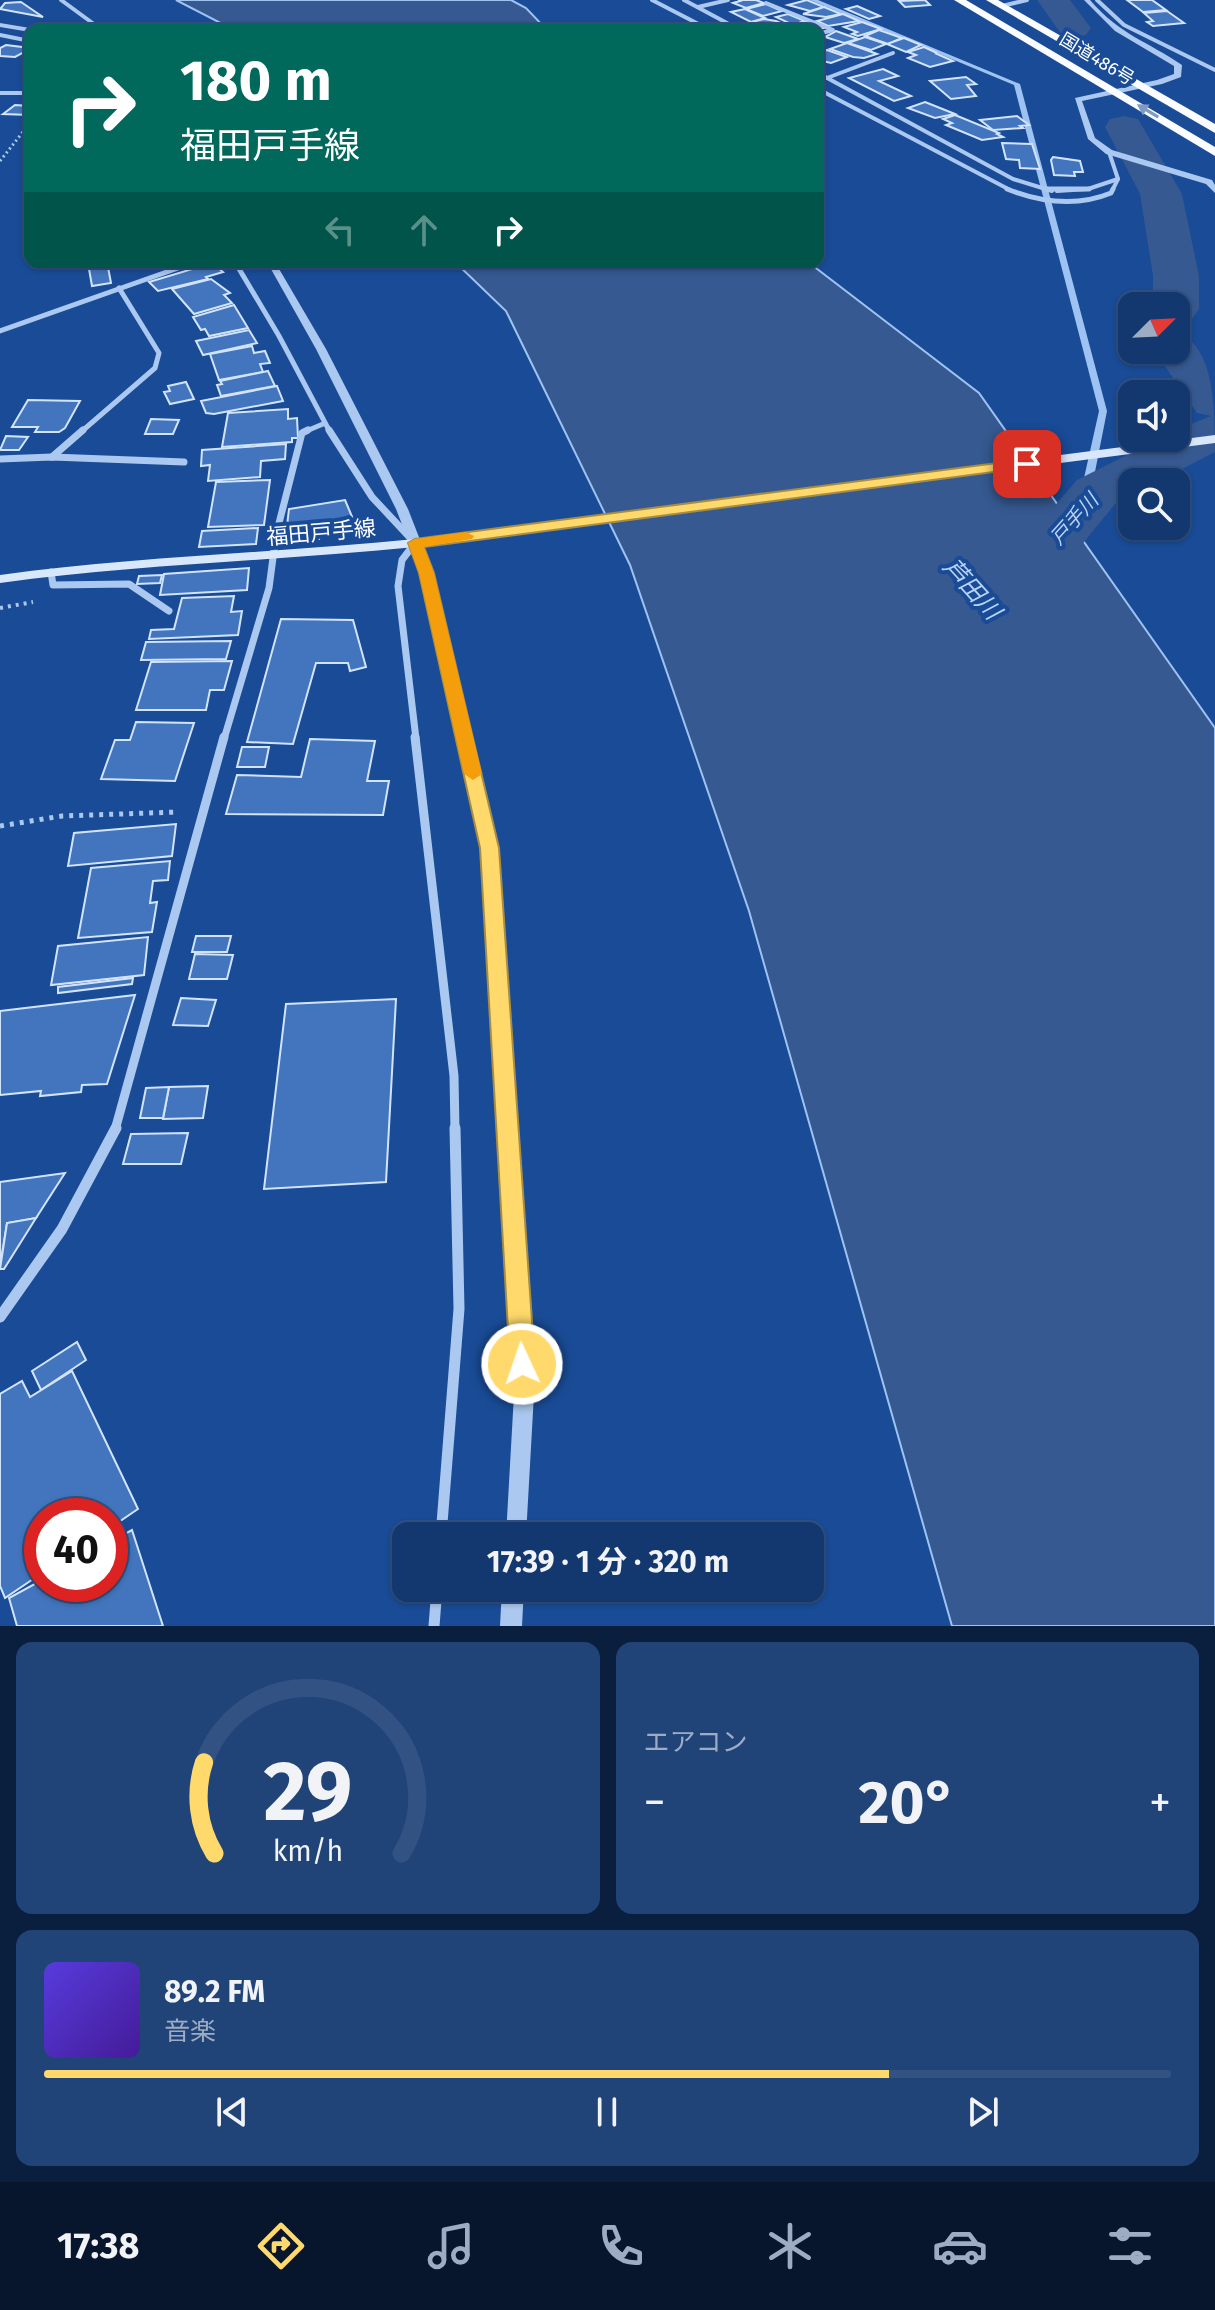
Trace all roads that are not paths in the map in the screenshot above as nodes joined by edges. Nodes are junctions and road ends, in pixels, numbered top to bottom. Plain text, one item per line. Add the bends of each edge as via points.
1 (61, 0) edge
2 (652, 0) edge
3 (684, 0) edge
4 (728, 0) edge
5 (959, 0) edge
6 (1027, 0) edge
7 (1087, 0) edge
8 (1097, 0) edge
9 (766, 3) dead end
10 (996, 3) edge
11 (697, 7) junction
12 (94, 24) edge
13 (698, 24) edge
14 (729, 24) edge
15 (818, 24) edge
16 (0, 25) edge
17 (24, 29) edge
18 (0, 35) edge
19 (24, 40) edge
20 (893, 53) dead end
21 (1215, 70) edge
22 (824, 76) edge
23 (827, 78) junction
24 (1142, 86) junction
25 (824, 92) edge
26 (1117, 92) junction
27 (0, 93) edge
28 (24, 93) edge
29 (1215, 129) edge
30 (1109, 152) junction
31 (1215, 152) edge
32 (1118, 179) junction
33 (1215, 191) edge
34 (177, 268) edge
35 (239, 268) edge
36 (274, 268) edge
37 (119, 288) junction
38 (0, 322) edge
39 (21, 323) junction
40 (0, 331) edge
41 (323, 424) junction
42 (1215, 439) edge
43 (52, 457) junction
44 (0, 459) edge
45 (184, 462) dead end
46 (415, 543) junction
47 (273, 557) junction
48 (51, 572) junction
49 (0, 579) edge
50 (169, 611) dead end
51 (0, 1317) edge
52 (442, 1522) edge
53 (517, 1522) edge
54 (436, 1602) edge
55 (512, 1602) edge
56 (434, 1626) edge
57 (511, 1626) edge

1 - 12 street
2 - 13 street
3 - 11 street
4 - 11 street
5 - 26 highway, 国道486号
6 - 10 street
7 - 24 street via 1123,37 1178,65 1178,75
8 - 21 street via 1124,25
9 - 15 street
10 - 24 highway, 国道486号
11 - 14 street
16 - 17 street
18 - 19 street
20 - 23 street
22 - 23 street
23 - 32 street via 1013,179 1053,191 1088,189
24 - 26 street
24 - 29 highway, 国道486号
25 - 32 street via 992,183 1030,198 1096,199 1111,193
26 - 30 street via 1078,100 1092,139
31 -> 26 highway, 国道486号
27 - 28 street
30 - 32 street
30 - 33 street via 1186,173 1209,182
34 - 37 street
35 - 41 street
36 - 46 street via 321,349
37 - 39 street
37 - 43 street via 159,353 155,368
38 - 39 street
39 - 40 street
41 - 46 street via 370,497
41 - 47 street via 302,433
42 - 46 main road, 福田戸手線
43 - 44 street
43 - 45 street
46 - 47 main road, 福田戸手線
46 - 52 street via 402,560 398,586 454,1076 459,1309
46 - 53 street via 427,573 490,848 524,1394
47 - 48 main road, 福田戸手線
47 - 51 street via 269,588 116,1128 62,1229
48 - 49 main road, 福田戸手線
48 - 50 street via 53,585 129,584
54 - 56 street
55 - 57 street

